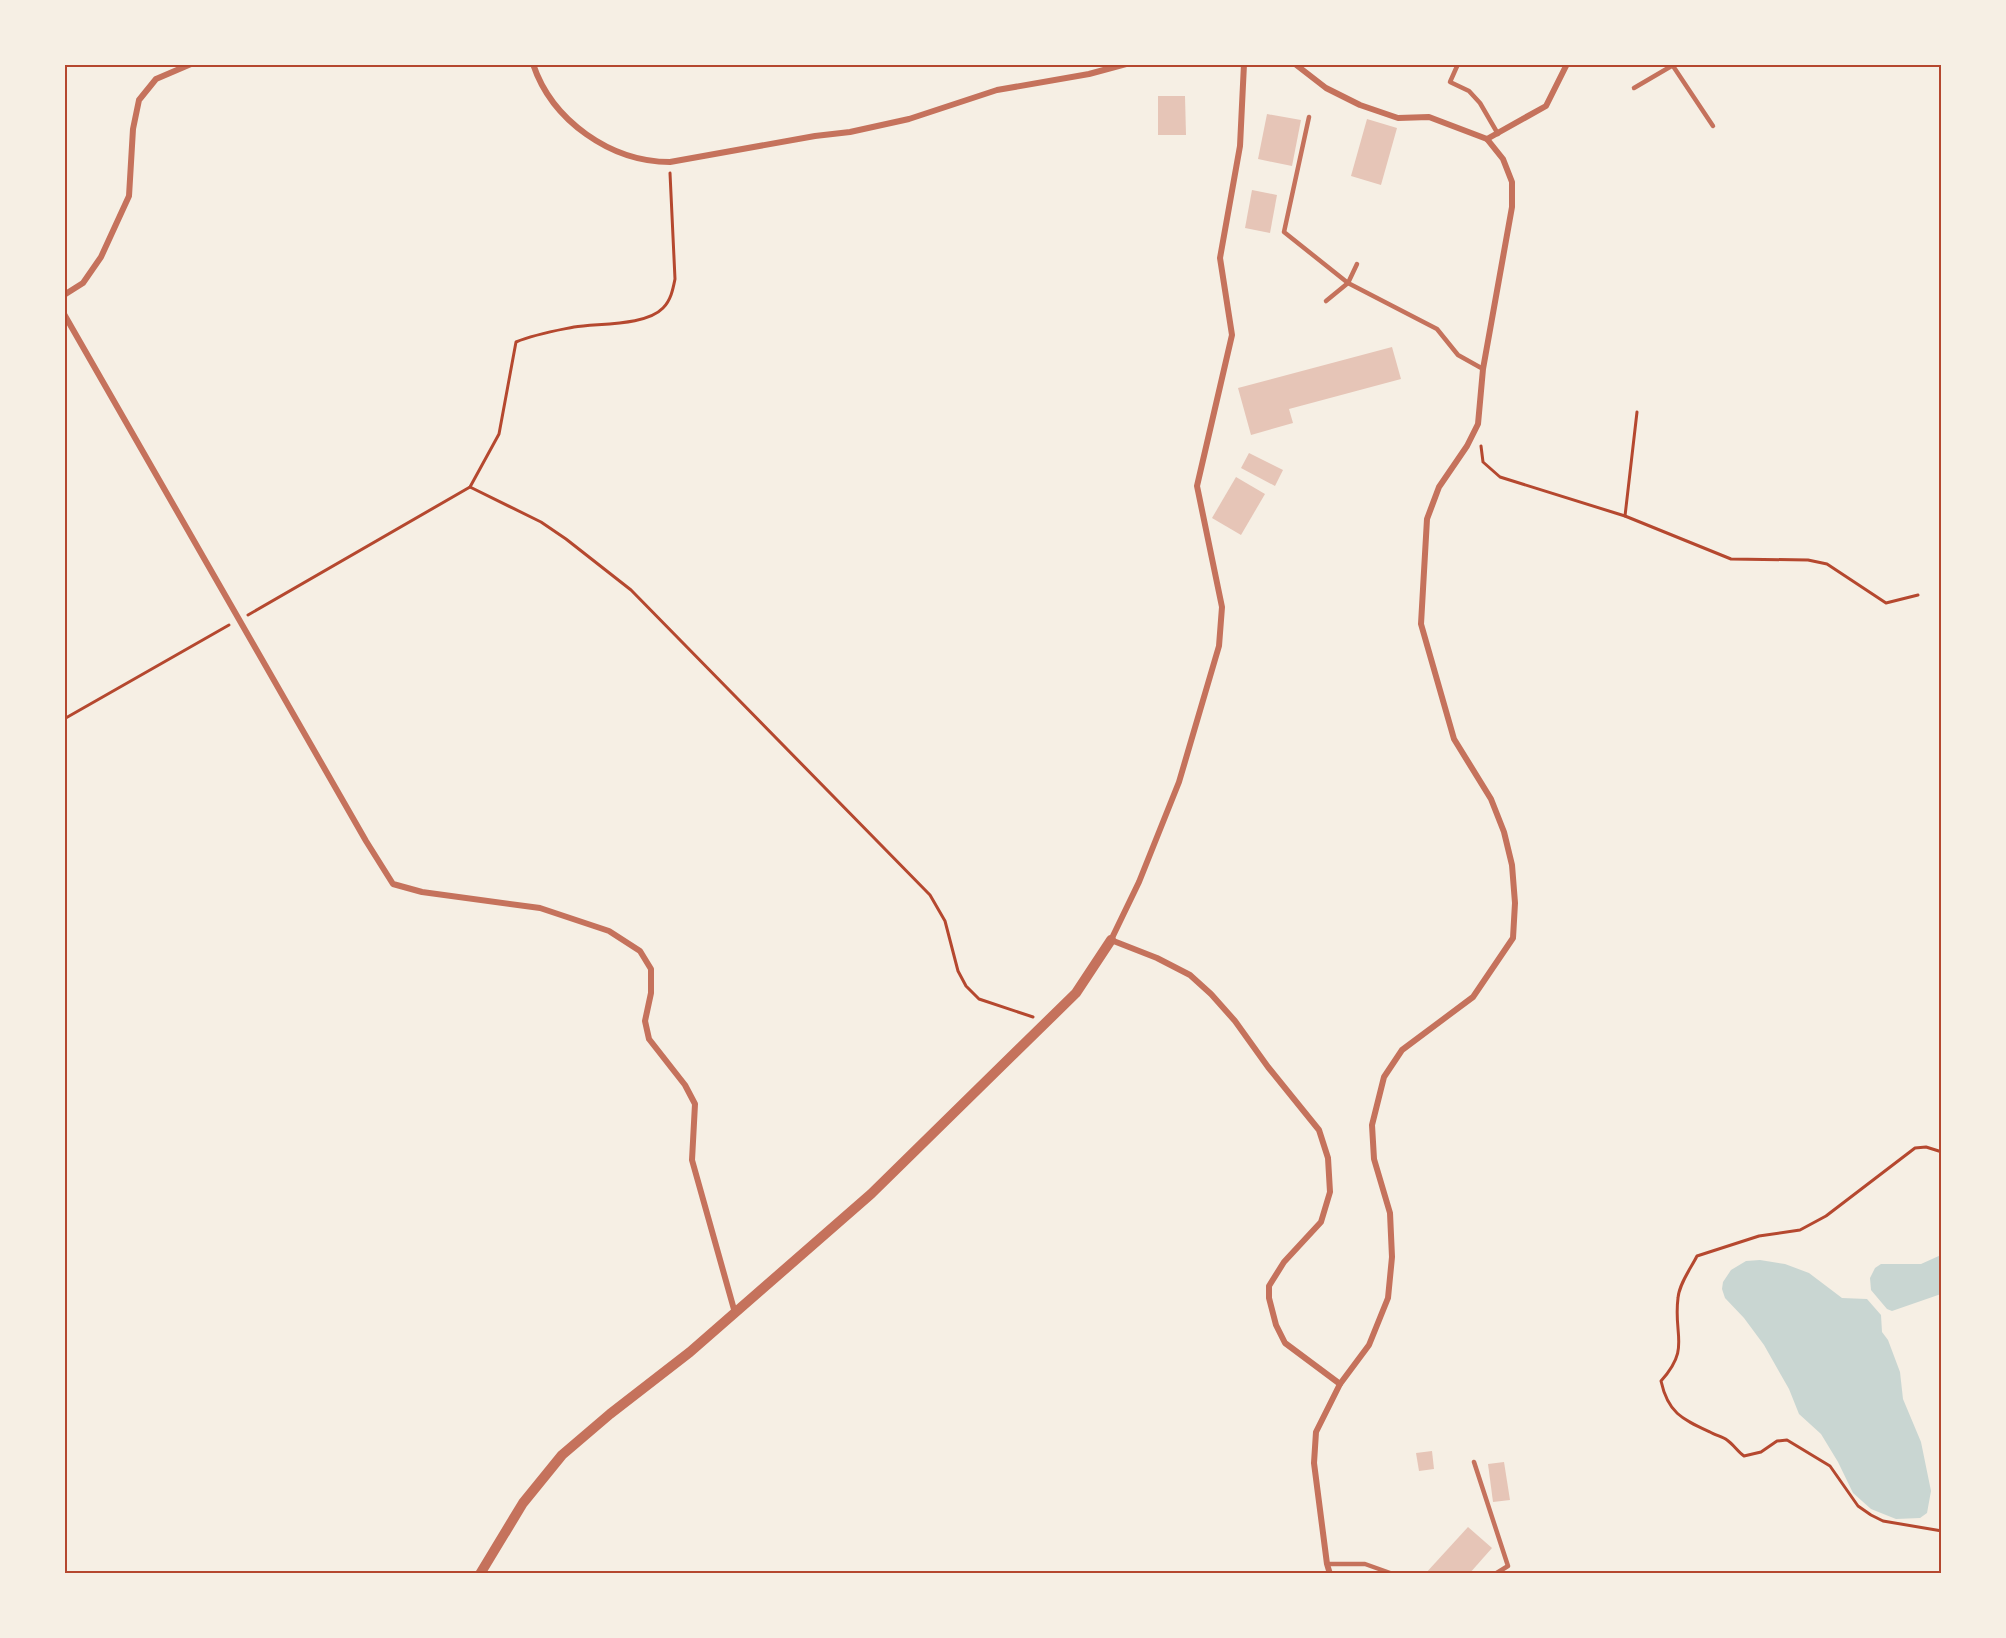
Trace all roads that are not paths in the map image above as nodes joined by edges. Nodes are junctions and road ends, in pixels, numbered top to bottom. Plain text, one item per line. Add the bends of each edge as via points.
1 (191, 64) edge
2 (533, 64) edge
3 (1126, 64) edge
4 (1244, 64) edge
5 (1295, 64) edge
6 (1458, 64) edge
7 (1567, 64) edge
8 (1674, 65) edge
9 (1634, 87) dead end
10 (1309, 117) dead end
11 (1713, 126) dead end
12 (1498, 134) junction
13 (1487, 139) junction
14 (1357, 264) dead end
15 (1348, 283) junction
16 (64, 295) edge
17 (1326, 301) dead end
18 (64, 314) edge
19 (1483, 369) junction
20 (1111, 940) junction
21 (735, 1313) junction
22 (1340, 1384) junction
23 (1474, 1462) dead end
24 (1327, 1564) junction
25 (480, 1574) edge
26 (1330, 1574) edge
27 (1393, 1574) edge
28 (1495, 1574) edge

1 - 16 street via 156,79 139,100 129,196 101,257 83,282
2 - 3 street via 550,98 587,136 630,157 650,162 850,132 909,119 997,90
4 - 20 street via 1240,146 1220,258 1232,335 1197,486 1222,606 1219,646 1179,782
5 - 13 street via 1326,88 1360,105 1398,118 1429,117
6 - 12 lane via 1450,82 1469,91
7 - 12 street via 1546,106
8 - 9 lane
8 - 11 lane
10 - 15 lane via 1284,232
12 - 13 street
13 - 19 street via 1503,159 1512,182 1512,207
14 - 15 lane
15 - 17 lane
15 - 19 lane via 1437,328 1458,355
18 - 21 street via 393,884 422,892 540,908 609,931 640,951 651,969 645,1021 649,1039 686,1085 694,1104 692,1160
19 - 22 street via 1478,424 1439,488 1427,519 1420,624 1454,739 1491,800 1504,832 1512,865 1513,938 1473,997 1402,1050 1384,1077 1372,1125 1374,1159 1390,1213 1392,1257 1388,1298 1369,1345
20 - 21 street via 1076,993 871,1194
20 - 22 street via 1157,958 1197,981 1235,1021 1319,1130 1328,1158 1330,1192 1321,1222 1284,1262 1269,1286 1269,1298 1286,1343
21 - 25 street via 562,1455 523,1503
22 - 24 street via 1317,1432 1314,1463
23 - 28 lane via 1508,1566
24 - 26 street
24 - 27 lane via 1365,1564

